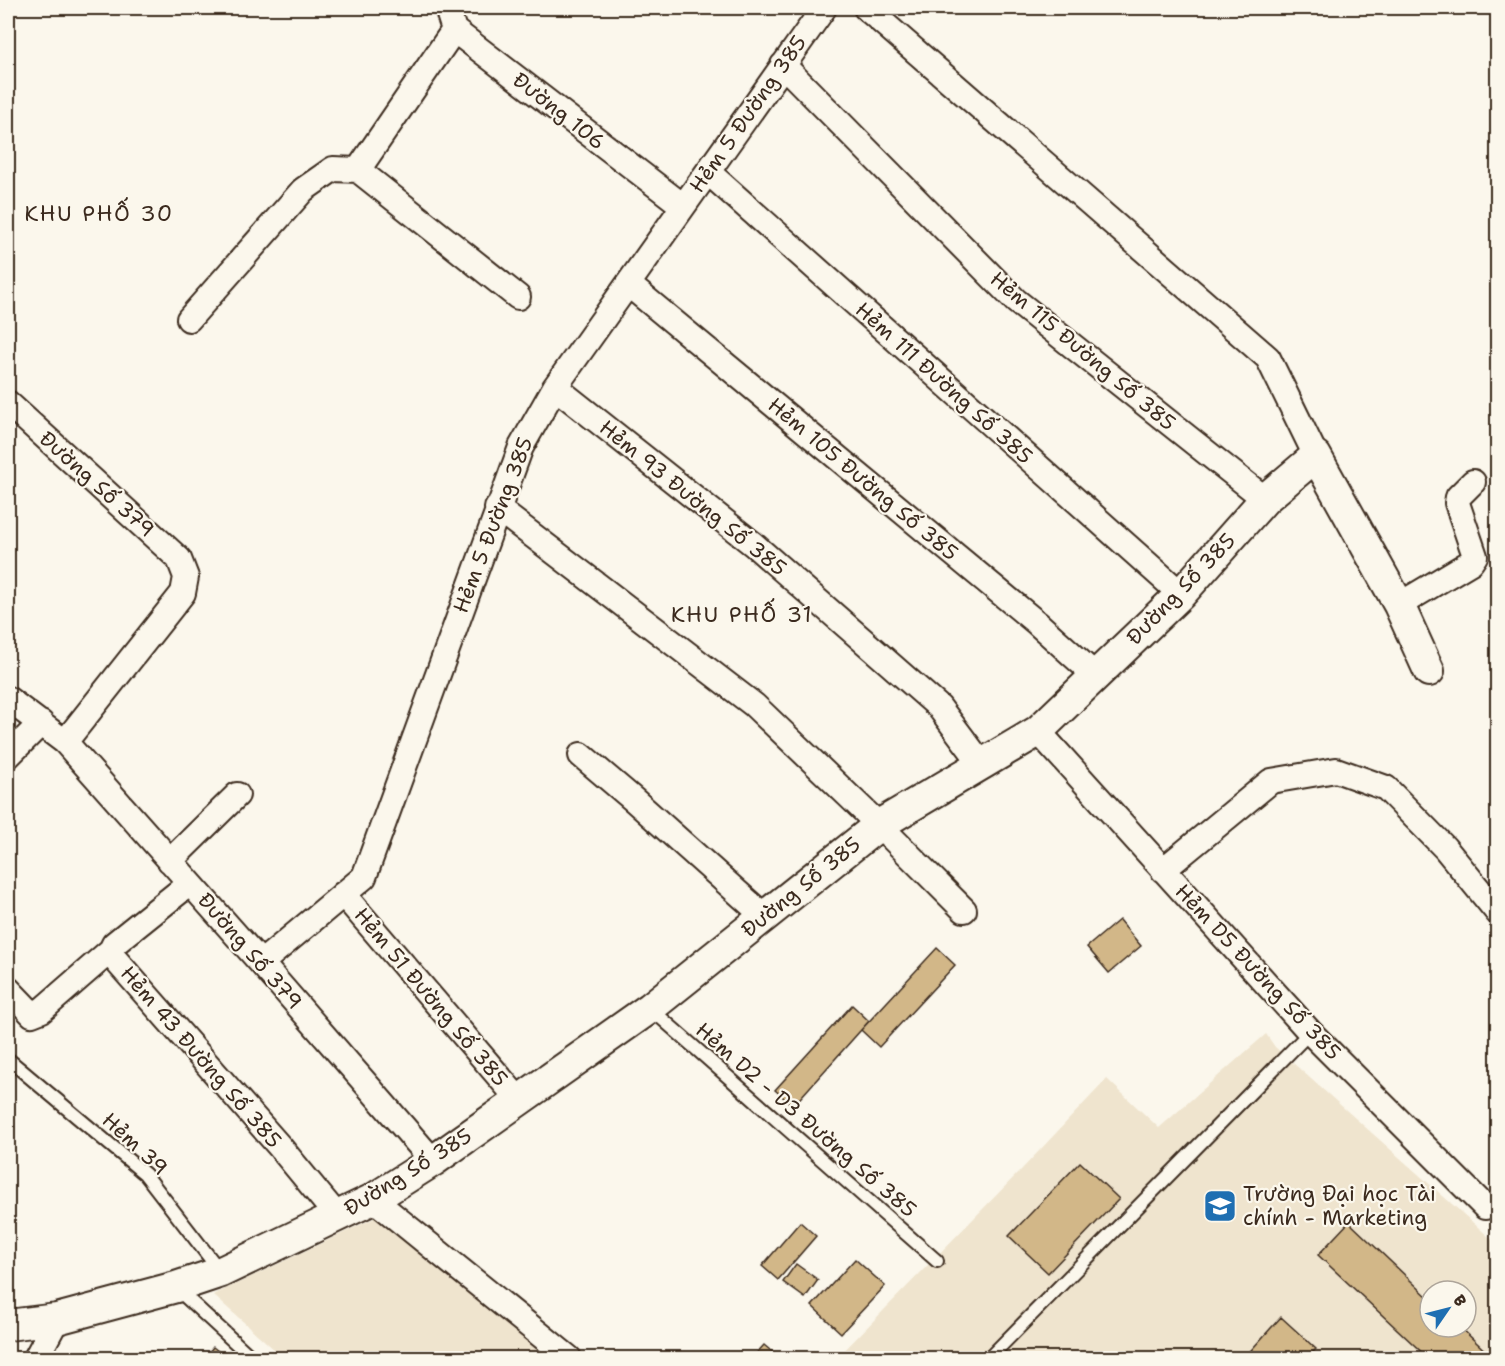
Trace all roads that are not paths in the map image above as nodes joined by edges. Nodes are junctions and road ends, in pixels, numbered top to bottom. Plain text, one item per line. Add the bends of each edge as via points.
1 (824, 8) edge
2 (866, 8) edge
3 (450, 19) edge
4 (783, 65) junction
5 (358, 170) junction
6 (708, 172) junction
7 (683, 206) junction
8 (628, 284) junction
9 (518, 297) dead end
10 (189, 318) dead end
11 (555, 387) junction
12 (8, 403) edge
13 (1316, 456) junction
14 (1473, 482) dead end
15 (1264, 499) junction
16 (497, 508) junction
17 (1181, 594) junction
18 (1399, 605) junction
19 (1429, 671) dead end
20 (1096, 676) junction
21 (8, 699) edge
22 (41, 723) junction
23 (1038, 731) junction
24 (65, 742) junction
25 (580, 755) dead end
26 (8, 756) edge
27 (981, 763) junction
28 (237, 795) dead end
29 (879, 825) junction
30 (170, 861) junction
31 (1163, 870) junction
32 (190, 883) junction
33 (344, 894) junction
34 (964, 910) dead end
35 (1497, 913) edge
36 (764, 916) junction
37 (111, 950) junction
38 (261, 963) junction
39 (8, 989) edge
40 (650, 1008) junction
41 (1310, 1032) junction
42 (8, 1059) edge
43 (519, 1100) junction
44 (433, 1161) junction
45 (373, 1199) junction
46 (1485, 1207) dead end
47 (337, 1216) junction
48 (937, 1261) dead end
49 (221, 1272) junction
50 (176, 1287) junction
51 (57, 1318) junction
52 (8, 1325) edge
53 (36, 1359) edge
54 (252, 1359) edge
55 (569, 1359) edge
56 (989, 1359) edge

1 - 4 street, Hẻm 5 Đường 385
2 - 13 street via 1268,358
3 - 5 street
3 - 7 street, Đường 106
4 - 6 street, Hẻm 5 Đường 385
4 - 15 street, Hẻm 115 Đường Số 385 via 1016,301
5 - 9 street
5 - 10 street via 333,169 303,190
6 - 7 street, Hẻm 5 Đường 385
6 - 17 street, Hẻm 111 Đường Số 385
7 - 8 street, Hẻm 5 Đường 385
8 - 11 street, Hẻm 5 Đường 385
8 - 20 street, Hẻm 105 Đường Số 385
11 - 16 street, Hẻm 5 Đường 385 via 520,447
11 - 27 street, Hẻm 93 Đường Số 385 via 753,544 939,706
12 - 24 street, Đường Số 379 via 179,559 186,577 183,593
13 - 15 street, Đường Số 385
13 - 18 street
14 - 18 street via 1457,503 1475,556
15 - 17 street, Đường Số 385
16 - 29 street via 754,705
16 - 33 street, Hẻm 5 Đường 385 via 364,877
17 - 20 street, Đường Số 385
18 - 19 street
20 - 23 street, Đường Số 385
21 - 22 street, Đường Số 379
22 - 24 street, Đường Số 379
22 - 26 street
23 - 27 street, Đường Số 385
23 - 31 street, Hẻm D5 Đường Số 385
24 - 30 street, Đường Số 379
25 - 36 street
27 - 29 street, Đường Số 385
28 - 30 street
29 - 34 street
29 - 36 street, Đường Số 385
30 - 32 street, Đường Số 379
31 - 35 street via 1271,781 1336,770 1386,788 1445,848
31 - 41 street, Hẻm D5 Đường Số 385
32 - 37 street, Hẻm 43 Đường Số 385
32 - 38 street, Đường Số 379
33 - 38 street, Hẻm 5 Đường 385
33 - 43 street, Hẻm 51 Đường Số 385
36 - 40 street, Đường Số 385
37 - 39 street via 42,1010 32,1014
37 - 47 street, Hẻm 43 Đường Số 385 via 113,957
38 - 44 street, Đường Số 379
40 - 43 street, Đường Số 385
40 - 48 lane, Hẻm D2 - D3 Đường Số 385
41 - 46 street, Hẻm D5 Đường Số 385
41 - 56 lane
42 - 49 lane, Hẻm 39 via 145,1174
43 - 44 street, Đường Số 385
44 - 45 street, Đường Số 385
45 - 47 street, Đường Số 385
45 - 55 street
47 - 49 street, Đường Số 385
49 - 50 street, Đường Số 385
50 - 51 street, Đường Số 385
50 - 54 lane
51 - 52 street, Đường Số 385
51 - 53 street

